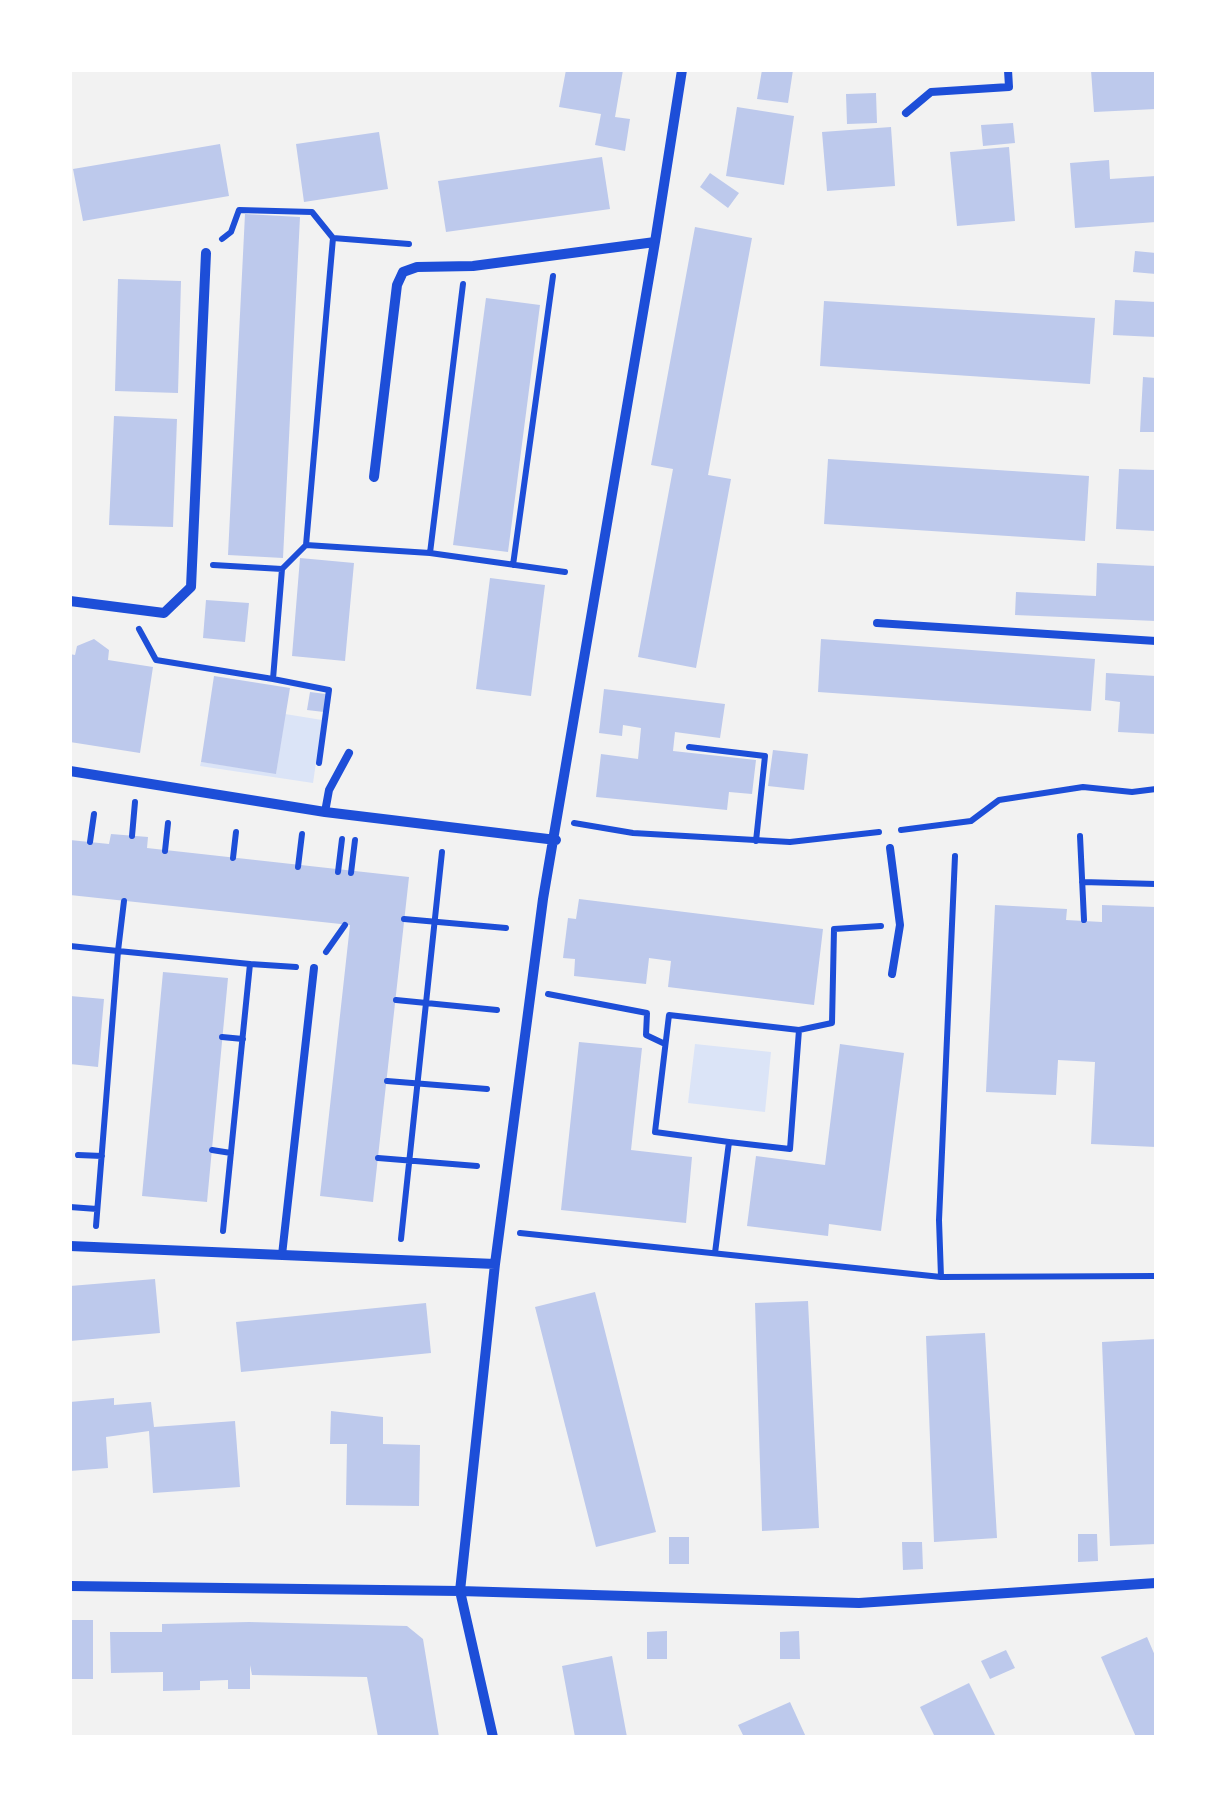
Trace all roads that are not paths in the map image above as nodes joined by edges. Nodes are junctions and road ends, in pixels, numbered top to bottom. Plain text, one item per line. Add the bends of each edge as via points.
1 (682, 70) edge
2 (1008, 70) edge
3 (906, 113) dead end
4 (655, 242) junction
5 (206, 253) road end
6 (374, 478) dead end
7 (70, 601) edge
8 (877, 623) dead end
9 (1156, 641) edge
10 (349, 753) dead end
11 (70, 771) edge
12 (325, 812) junction
13 (556, 840) junction
14 (890, 848) dead end
15 (314, 968) road end
16 (892, 974) dead end
17 (70, 1246) edge
18 (282, 1255) junction
19 (495, 1264) junction
20 (1156, 1583) edge
21 (70, 1586) edge
22 (460, 1591) junction
23 (493, 1737) edge

1 - 4 street
2 - 3 lane via 1009,87 931,92
4 - 6 street via 403,272 396,285
4 - 13 street
5 - 7 street via 191,586 164,613
8 - 9 lane
10 - 12 lane
11 - 12 street
12 - 13 street
13 - 19 street via 542,899
14 - 16 lane via 900,924
15 - 18 lane
17 - 18 street
18 - 19 street
19 - 22 street
20 - 22 street via 859,1604
21 - 22 street
22 - 23 street

